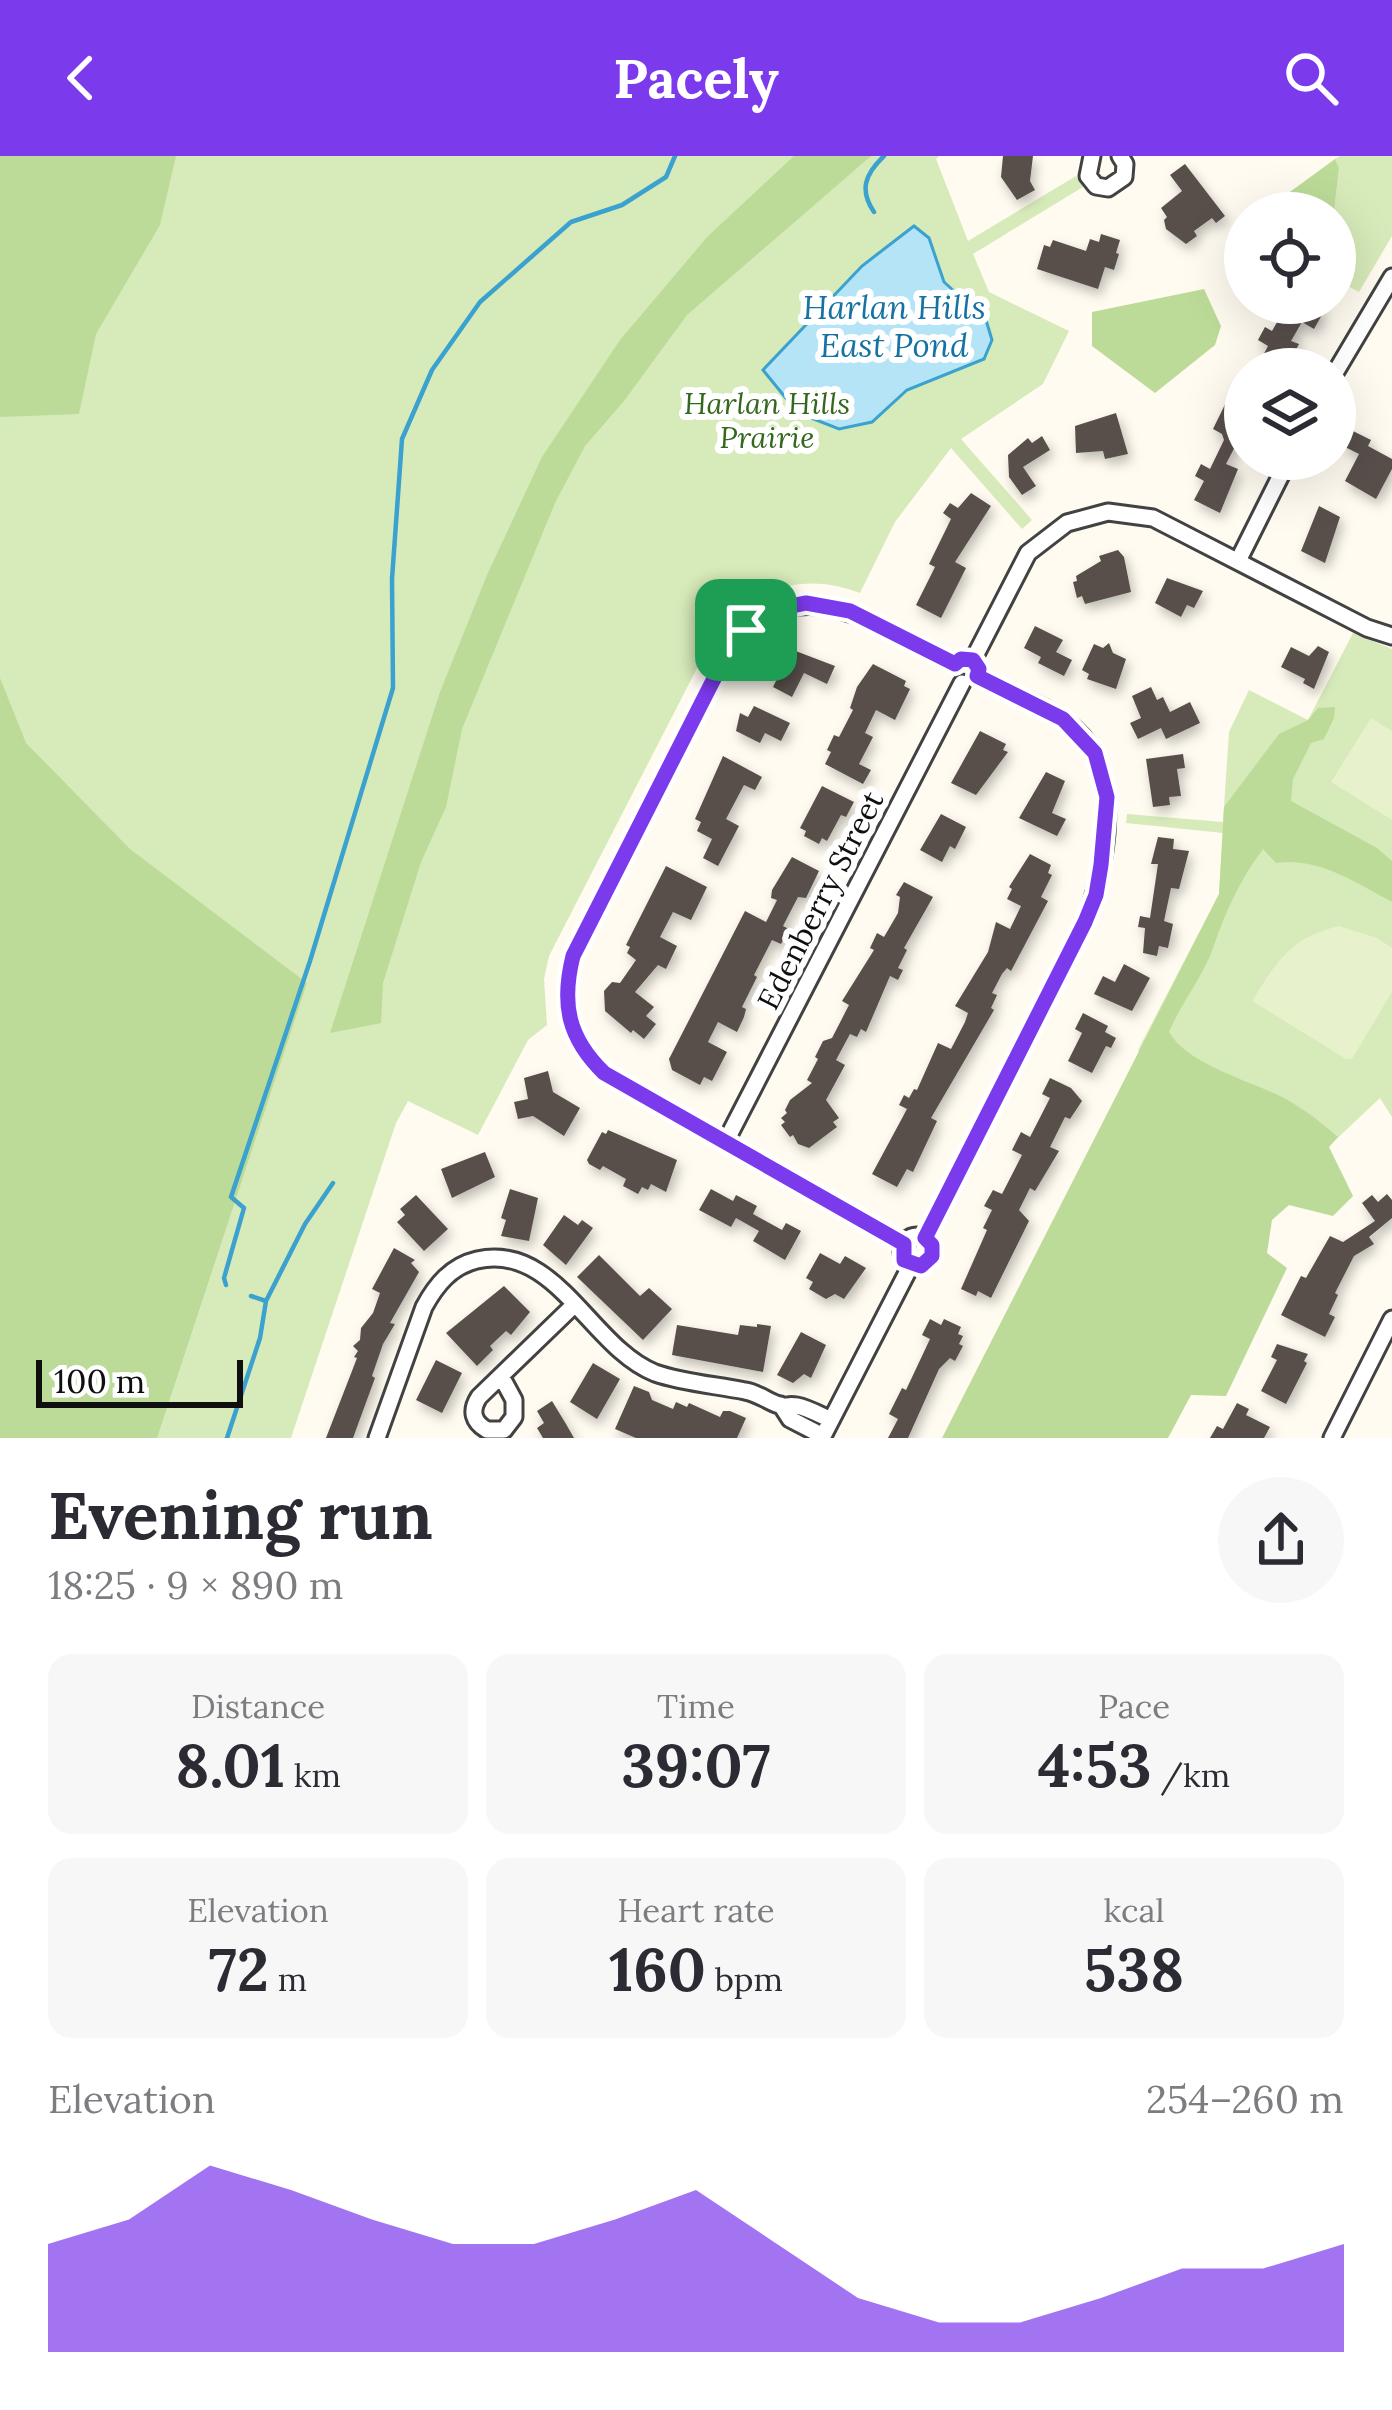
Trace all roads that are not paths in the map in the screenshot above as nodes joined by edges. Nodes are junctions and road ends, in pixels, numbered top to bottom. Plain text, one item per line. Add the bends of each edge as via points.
1 (1092, 156) edge
2 (1122, 157) edge
3 (1392, 277) edge
4 (1350, 348) edge
5 (1278, 480) edge
6 (1238, 561) junction
7 (1392, 636) edge
8 (967, 671) junction
9 (726, 1142) junction
10 (925, 1238) junction
11 (904, 1244) junction
12 (911, 1265) junction
13 (574, 1305) junction
14 (1392, 1319) edge
15 (501, 1376) dead end
16 (781, 1406) junction
17 (831, 1420) junction
18 (822, 1437) edge
19 (377, 1438) edge
20 (1332, 1438) edge

1 - 2 street via 1088,176 1102,188 1124,177
3 - 4 street
5 - 6 street
6 - 7 street, Edenberry Street
6 - 8 street, Edenberry Street via 1131,512 1066,523 1028,553
8 - 9 street, Edenberry Street
8 - 9 street via 830,605 785,606 746,630 725,657 573,956 566,1015 604,1073
8 - 10 street via 1063,719 1095,753 1107,797 1096,895 1085,922
9 - 11 street
10 - 11 street
10 - 12 street via 932,1256
11 - 12 street
12 - 17 street
13 - 15 street
13 - 16 street via 652,1372
13 - 19 street via 515,1260 483,1259 450,1272 424,1307
14 - 20 street
16 - 17 street
16 - 18 street
17 - 18 street

